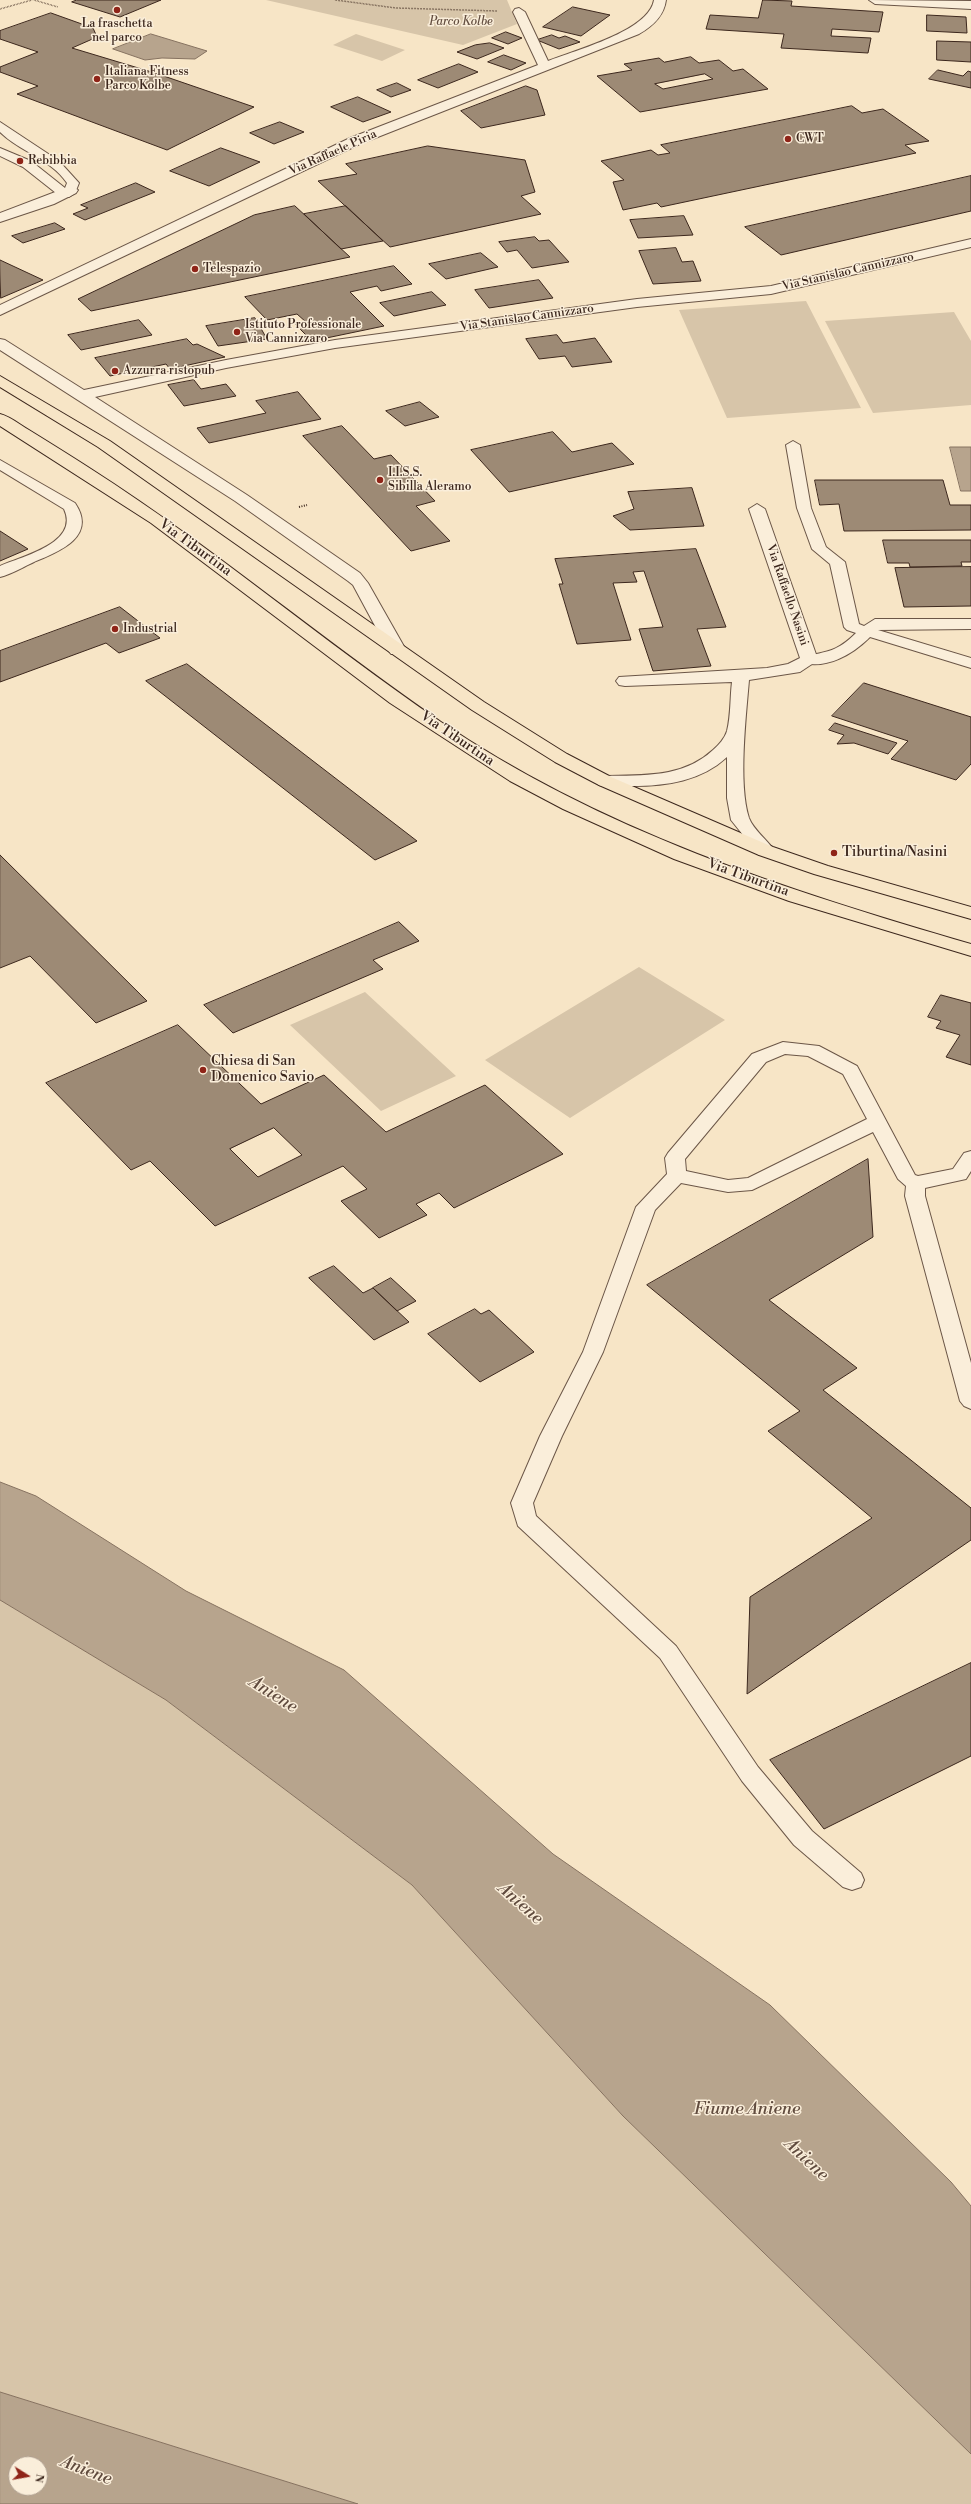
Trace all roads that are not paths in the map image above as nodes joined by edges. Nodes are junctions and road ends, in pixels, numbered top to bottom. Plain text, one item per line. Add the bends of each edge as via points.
1 (660, 0) edge
2 (875, 0) edge
3 (971, 5) edge
4 (519, 12) road end
5 (545, 67) junction
6 (0, 126) edge
7 (0, 152) edge
8 (68, 192) junction
9 (0, 218) edge
10 (971, 243) edge
11 (0, 310) edge
12 (0, 343) edge
13 (0, 381) edge
14 (84, 396) junction
15 (1, 422) edge
16 (793, 445) dead end
17 (0, 464) edge
18 (757, 509) dead end
19 (0, 572) edge
20 (971, 624) edge
21 (866, 631) junction
22 (397, 650) junction
23 (809, 660) junction
24 (971, 663) edge
25 (741, 676) junction
26 (625, 681) dead end
27 (736, 732) junction
28 (605, 782) junction
29 (766, 851) junction
30 (971, 913) edge
31 (971, 950) edge
32 (878, 1122) junction
33 (971, 1157) edge
34 (677, 1176) junction
35 (916, 1183) junction
36 (971, 1401) edge
37 (852, 1880) dead end

1 - 5 street, Via Raffaele Piria via 657,12 645,26
2 - 3 street
4 - 5 street
5 - 11 street, Via Raffaele Piria via 355,141
6 - 8 lane via 15,140 47,157 70,178 73,183
7 - 8 lane via 27,164
8 - 9 street
10 - 14 street, Via Stanislao Cannizzaro via 771,290 637,303 335,344 226,364
12 - 14 street
13 - 22 main road via 104,444
14 - 22 street via 241,498 354,577 360,583
15 - 31 main road, Via Tiburtina via 153,517 440,729 540,790 609,823 705,863 806,899
16 - 21 lane via 804,508 819,549 837,562 852,627
17 - 19 lane via 70,506 75,514 75,524 68,539 61,545
18 - 23 street, Via Raffaello Nasini
20 - 21 lane via 875,624
21 - 23 lane via 851,646 828,658
21 - 24 lane
22 - 28 main road via 523,736
23 - 25 street, Via Raffaello Nasini via 803,666
25 - 26 street, Via Raffaello Nasini
25 - 27 street
27 - 28 street via 720,757 695,772 661,780
27 - 29 street via 736,798 740,820
28 - 29 main road
29 - 30 main road via 821,870
32 - 34 lane via 752,1184 728,1186
32 - 34 lane via 850,1070 812,1050 783,1048 759,1058 675,1158
32 - 35 lane via 908,1180
33 - 35 lane via 959,1174
34 - 37 lane via 646,1207 593,1352 551,1436 522,1503 526,1520 668,1652 750,1774 803,1838
35 - 36 lane via 914,1196

